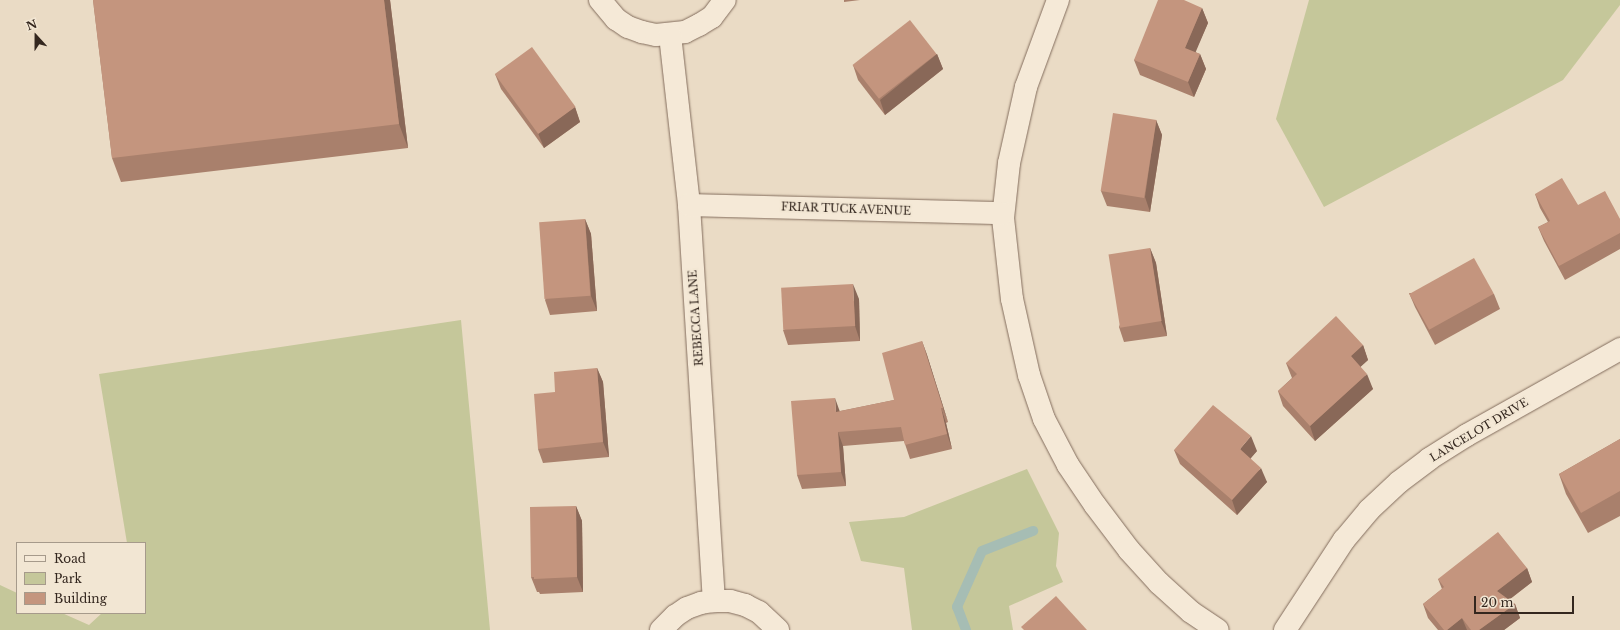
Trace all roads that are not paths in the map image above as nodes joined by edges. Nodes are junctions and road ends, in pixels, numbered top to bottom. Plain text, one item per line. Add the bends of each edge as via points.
1 (600, 0) edge
2 (725, 0) edge
3 (1058, 0) edge
4 (670, 35) junction
5 (689, 205) junction
6 (1003, 213) junction
7 (1620, 349) edge
8 (714, 601) junction
9 (661, 630) edge
10 (778, 630) edge
11 (1218, 630) edge
12 (1285, 630) edge

1 - 4 street via 616,19 628,27 649,34
2 - 4 street via 712,17 699,26
3 - 6 street via 1026,87 1009,163
4 - 5 street, REBECCA LANE
5 - 6 street, FRIAR TUCK AVENUE
5 - 8 street, REBECCA LANE
6 - 11 street via 1012,299 1029,375 1044,419 1068,465 1129,550 1159,583 1191,612
7 - 12 street, LANCELOT DRIVE via 1467,435 1399,482 1369,510 1344,540
8 - 9 street via 687,608
8 - 10 street via 730,601 745,605 759,612

